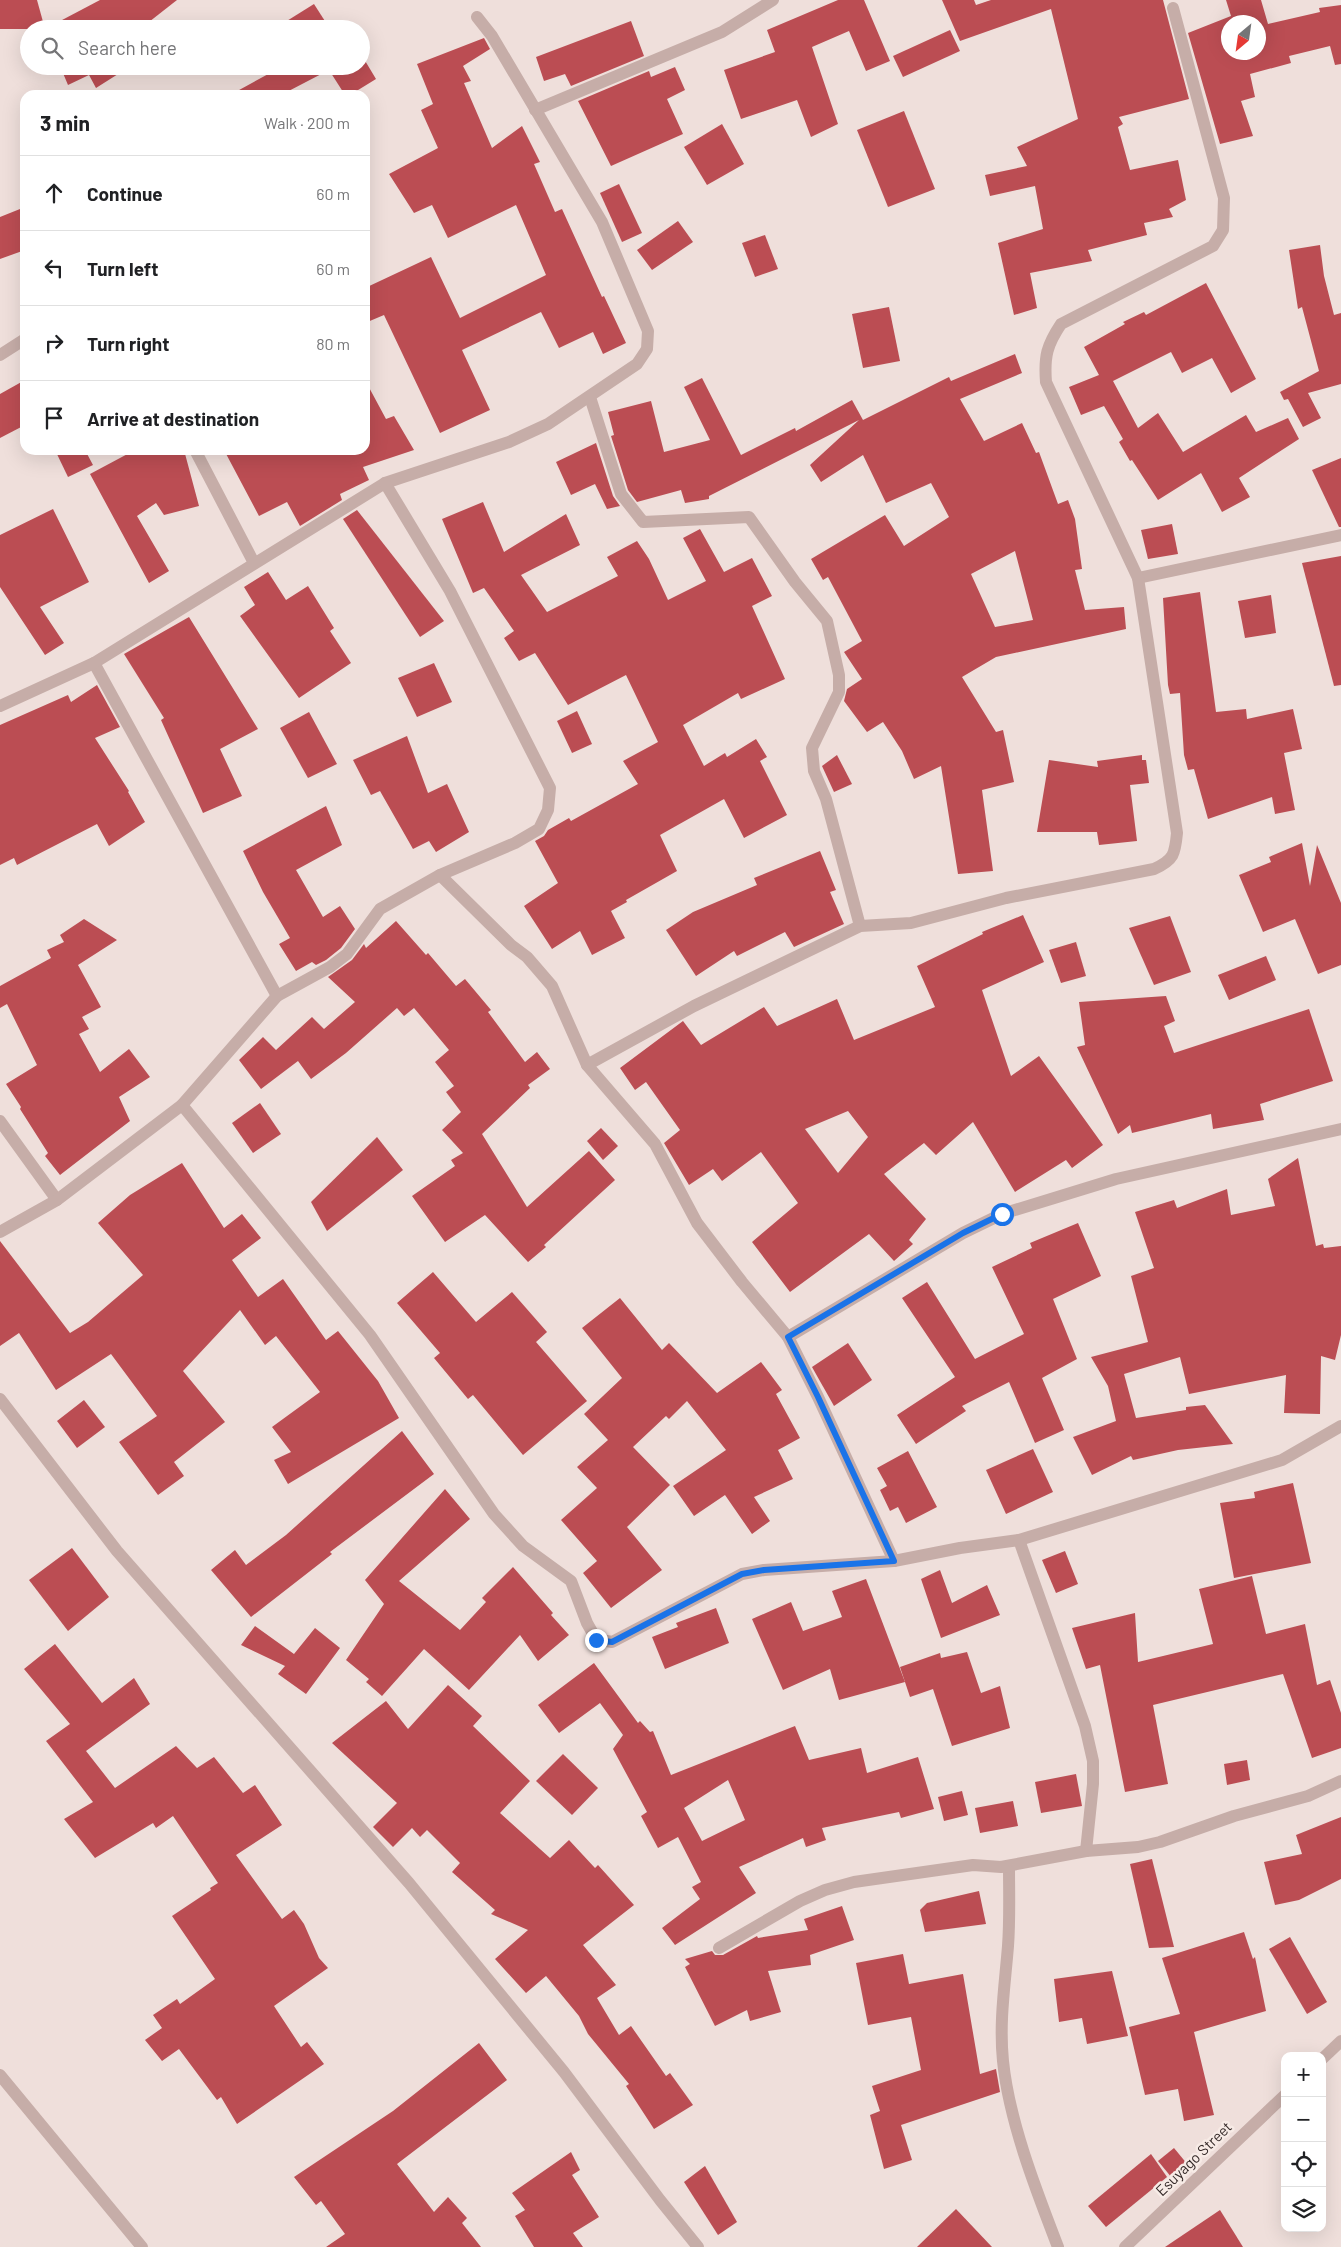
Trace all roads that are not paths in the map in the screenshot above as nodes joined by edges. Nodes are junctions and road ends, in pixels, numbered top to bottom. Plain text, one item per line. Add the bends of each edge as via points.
1 (773, 0) edge
2 (1173, 8) dead end
3 (477, 18) dead end
4 (535, 110) junction
5 (20, 342) edge
6 (0, 355) edge
7 (590, 397) junction
8 (198, 455) edge
9 (385, 483) junction
10 (1341, 534) edge
11 (254, 563) junction
12 (1138, 578) junction
13 (94, 663) junction
14 (0, 706) edge
15 (440, 875) junction
16 (860, 926) junction
17 (277, 996) junction
18 (587, 1065) junction
19 (182, 1104) junction
20 (0, 1121) edge
21 (1341, 1129) edge
22 (57, 1200) junction
23 (0, 1232) edge
24 (788, 1337) junction
25 (0, 1399) edge
26 (1341, 1426) edge
27 (1019, 1540) junction
28 (894, 1561) junction
29 (1341, 1781) edge
30 (1086, 1851) junction
31 (1009, 1866) junction
32 (719, 1948) dead end
33 (1341, 2041) edge
34 (1326, 2055) edge
35 (0, 2075) edge
36 (1283, 2097) edge
37 (142, 2247) edge
38 (698, 2247) edge
39 (1058, 2247) edge
40 (1125, 2247) edge

1 - 4 street via 722,32
2 - 12 street via 1224,198 1223,230 1213,246 1061,324 1049,342 1044,362 1046,382
3 - 4 street via 492,36
4 - 7 street via 602,222 648,331 648,349 637,364
5 - 6 street
7 - 9 street via 548,424 509,442
7 - 16 street via 621,494 643,522 749,517 827,621 840,675 839,692 812,748 814,771 826,799
8 - 11 street
9 - 11 street
9 - 15 street via 450,591 550,788 548,810 539,829 515,843
10 - 12 street
11 - 13 street
12 - 16 street via 1177,833 1176,850 1169,862 1154,869 1006,898 911,923
13 - 14 street
13 - 17 street
15 - 17 street via 380,909 347,954 330,968
15 - 18 street via 527,957 552,986
16 - 18 street via 694,1006
17 - 19 street
18 - 24 street via 655,1144 697,1223
19 - 22 street
19 - 28 street via 370,1335 494,1514 523,1546 571,1580 596,1640 612,1642 742,1574
20 - 22 street
21 - 24 street via 1116,1179 1002,1214 963,1233
22 - 23 street
24 - 28 street
25 - 38 street via 117,1551 409,1883 564,2072
26 - 27 street via 1282,1460
27 - 28 street
27 - 30 street via 1085,1726 1091,1752 1093,1784
29 - 30 street via 1308,1796 1234,1816 1160,1842
30 - 31 street
31 - 32 street via 972,1865 854,1882 824,1890
31 - 39 street via 1003,2061 1023,2150
33 - 34 street
35 - 37 street
36 - 40 street, Esuyago Street

